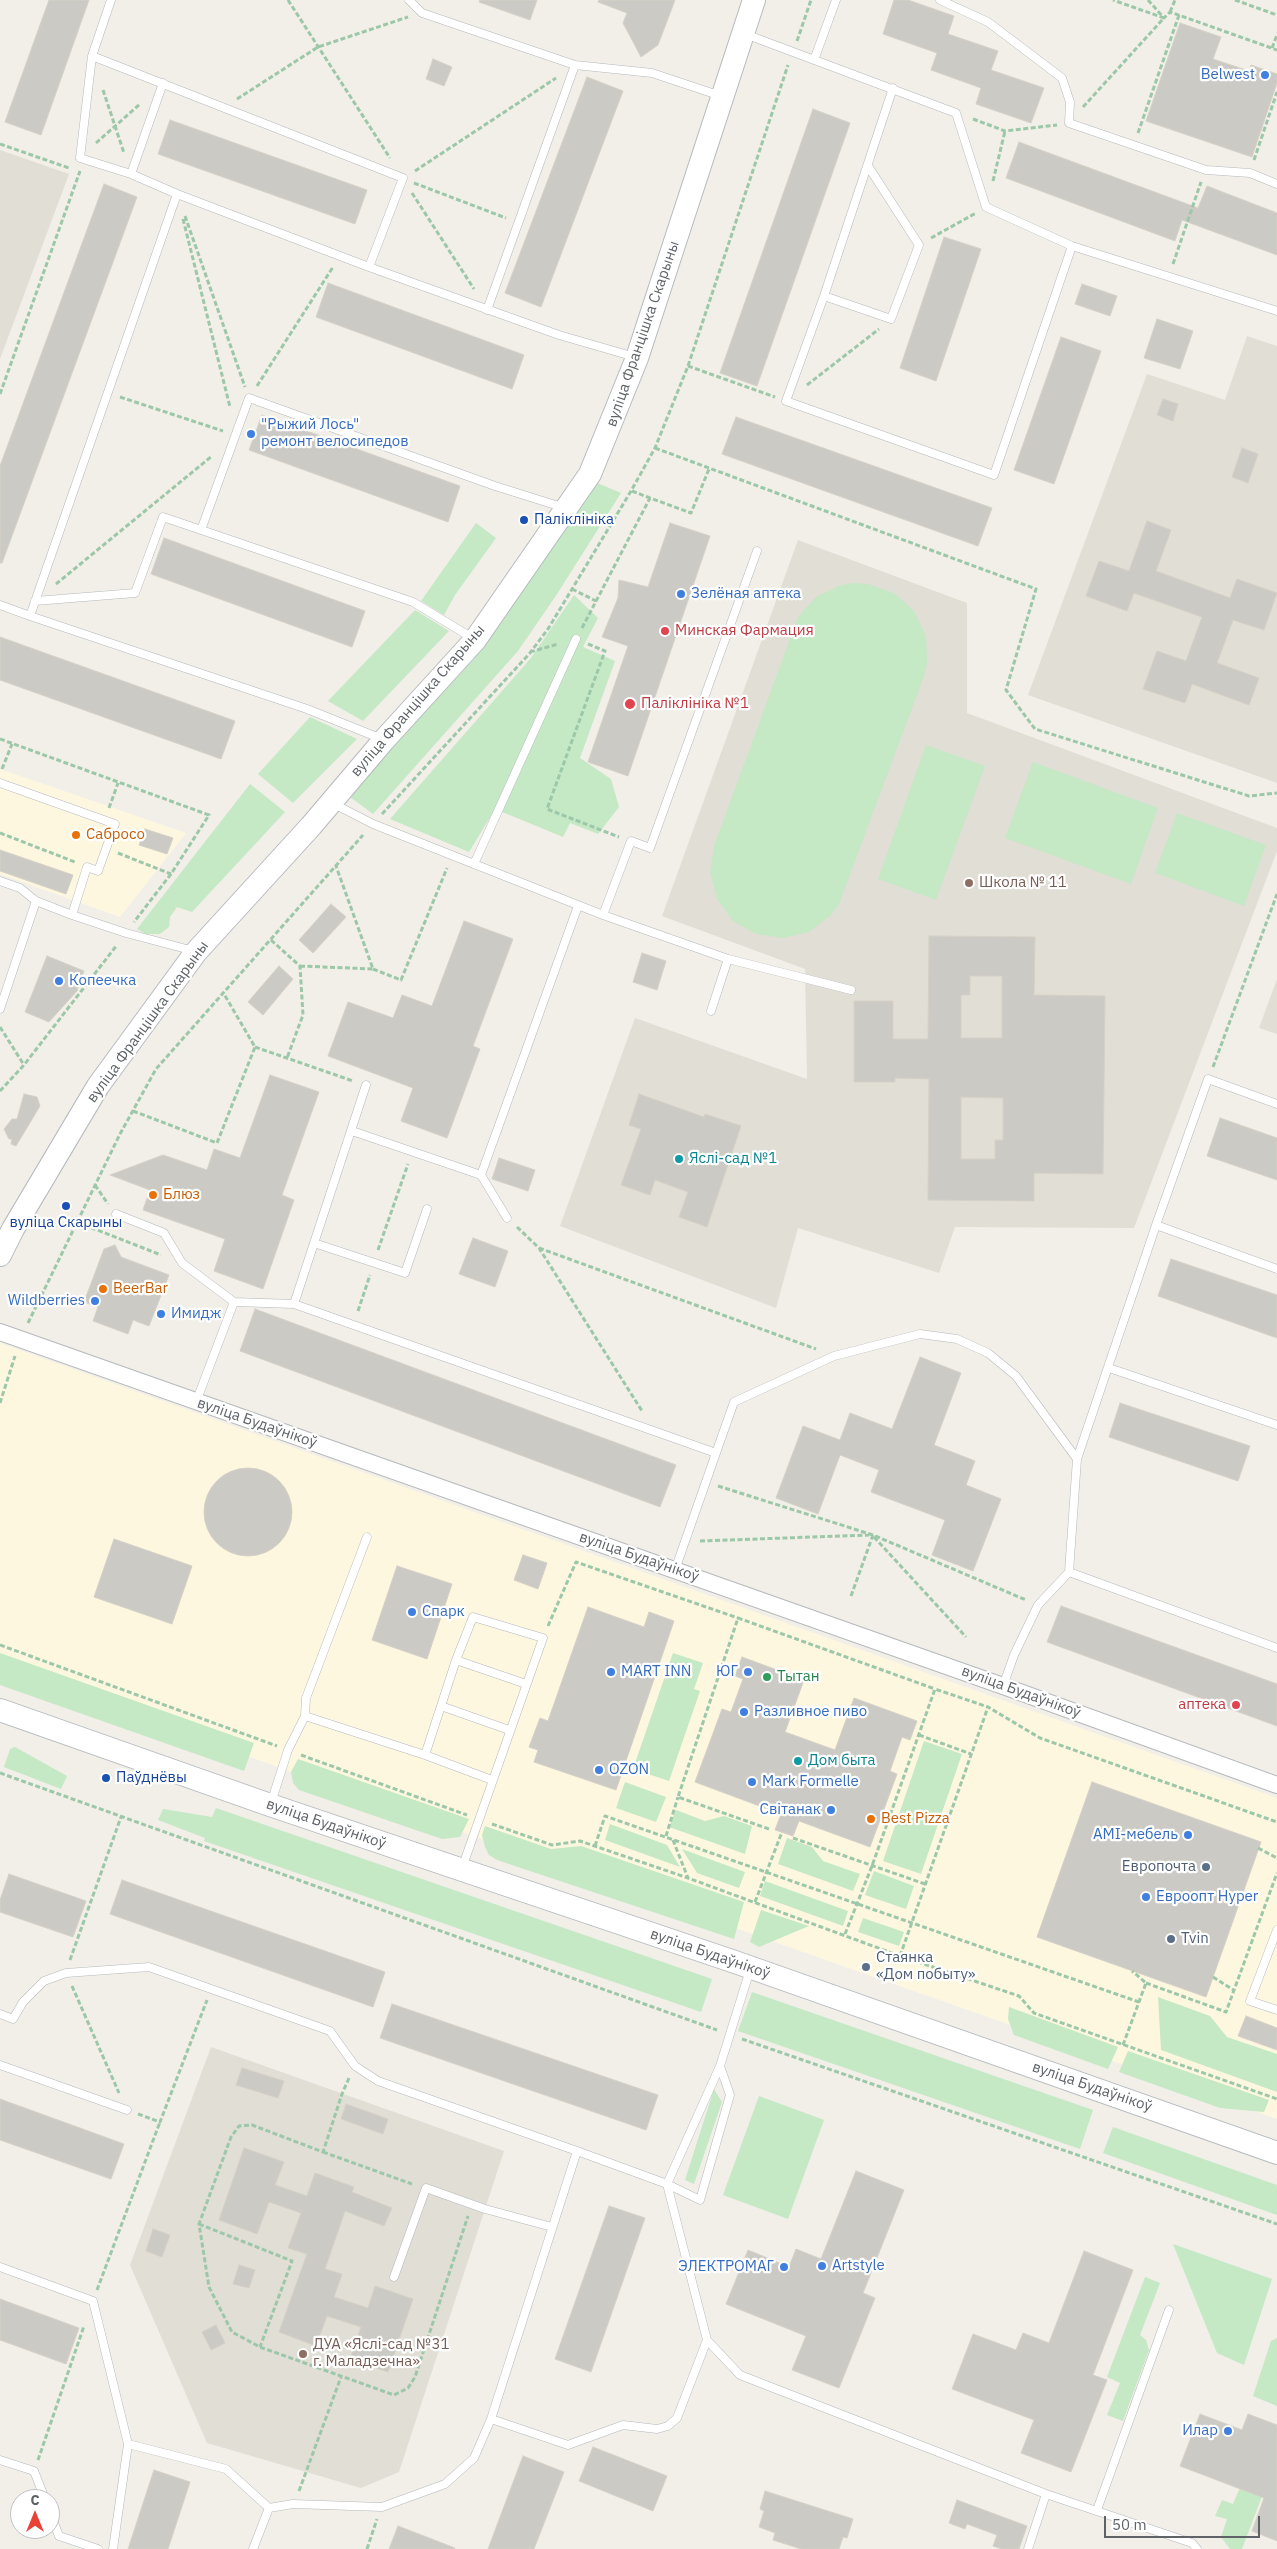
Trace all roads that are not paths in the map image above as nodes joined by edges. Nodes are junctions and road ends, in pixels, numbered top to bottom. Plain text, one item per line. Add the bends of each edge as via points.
1 (111, 0) edge
2 (409, 0) edge
3 (754, 0) edge
4 (836, 0) edge
5 (940, 0) edge
6 (743, 33) junction
7 (92, 56) junction
8 (814, 60) junction
9 (575, 65) junction
10 (163, 83) junction
11 (893, 88) junction
12 (723, 96) junction
13 (868, 166) junction
14 (131, 174) junction
15 (1277, 184) edge
16 (177, 194) junction
17 (1072, 246) junction
18 (369, 267) junction
19 (824, 296) junction
20 (487, 310) junction
21 (1277, 311) edge
22 (637, 358) junction
23 (566, 508) junction
24 (201, 530) junction
25 (757, 551) dead end
26 (35, 601) junction
27 (0, 605) edge
28 (30, 616) junction
29 (576, 639) road end
30 (475, 640) junction
31 (384, 740) junction
32 (0, 783) edge
33 (331, 802) junction
34 (474, 864) junction
35 (0, 881) edge
36 (36, 901) junction
37 (578, 906) junction
38 (72, 915) junction
39 (603, 915) junction
40 (196, 952) junction
41 (728, 959) junction
42 (851, 990) dead end
43 (0, 1009) edge
44 (711, 1011) dead end
45 (366, 1085) road end
46 (1277, 1104) edge
47 (352, 1131) junction
48 (481, 1174) junction
49 (427, 1209) dead end
50 (116, 1214) road end
51 (508, 1218) road end
52 (1156, 1225) junction
53 (314, 1243) junction
54 (0, 1256) edge
55 (1277, 1268) edge
56 (234, 1302) junction
57 (294, 1304) junction
58 (0, 1332) edge
59 (1109, 1368) junction
60 (196, 1402) junction
61 (1277, 1425) edge
62 (716, 1452) junction
63 (1077, 1459) junction
64 (367, 1536) dead end
65 (674, 1570) junction
66 (1069, 1572) junction
67 (1276, 1645) edge
68 (456, 1660) junction
69 (526, 1684) junction
70 (1003, 1686) junction
71 (441, 1706) junction
72 (0, 1710) edge
73 (305, 1716) junction
74 (510, 1730) junction
75 (425, 1755) junction
76 (492, 1780) junction
77 (1277, 1785) edge
78 (270, 1805) junction
79 (462, 1870) junction
80 (1277, 1930) edge
81 (1268, 1952) junction
82 (1277, 1956) edge
83 (751, 1968) junction
84 (1277, 2010) edge
85 (0, 2014) edge
86 (0, 2065) edge
87 (720, 2066) junction
88 (127, 2110) road end
89 (576, 2151) junction
90 (1277, 2153) edge
91 (667, 2184) junction
92 (552, 2227) junction
93 (0, 2266) edge
94 (394, 2277) dead end
95 (1169, 2310) dead end
96 (707, 2340) junction
97 (491, 2419) junction
98 (128, 2444) junction
99 (0, 2460) edge
100 (40, 2489) edge
101 (1046, 2494) junction
102 (269, 2508) junction
103 (1097, 2510) junction
104 (60, 2536) edge
105 (98, 2549) edge
106 (113, 2549) edge
107 (253, 2549) edge
108 (1028, 2549) edge
109 (1197, 2549) edge

1 - 7 lane
2 - 9 lane via 422,13
3 - 6 main road, вуліца Францішка Скарыны
4 - 8 lane
5 - 15 lane via 988,22 1062,78 1070,102 1069,123 1206,170 1250,173
6 - 8 lane
6 - 12 main road, вуліца Францішка Скарыны
7 - 10 lane
7 - 14 lane via 80,158
8 - 11 lane
9 - 12 lane via 652,73
9 - 20 lane
10 - 14 lane
10 - 18 lane via 403,178
11 - 13 lane
11 - 17 lane via 956,113 986,207
12 - 22 main road, вуліца Францішка Скарыны
13 - 19 lane
13 - 19 lane via 919,245 891,319
14 - 16 lane
16 - 18 lane
16 - 26 lane
17 - 19 lane via 994,475 786,401
17 - 21 lane
18 - 20 lane
20 - 22 lane
22 - 23 main road, вуліца Францішка Скарыны via 590,474
23 - 24 lane via 495,486 250,398
23 - 30 main road, вуліца Францішка Скарыны
24 - 26 lane via 163,517 135,593
24 - 30 lane via 413,602
25 - 39 lane via 650,848 631,841
26 - 28 lane
27 - 28 lane
28 - 31 lane via 307,709
29 - 34 lane
30 - 31 main road, вуліца Францішка Скарыны
31 - 33 main road, вуліца Францішка Скарыны
32 - 38 lane via 115,824 98,871 87,867
33 - 34 lane via 373,824
33 - 40 main road, вуліца Францішка Скарыны
34 - 37 lane
35 - 36 lane via 20,888
36 - 38 lane
36 - 43 lane
37 - 39 lane
37 - 48 lane
38 - 40 lane
39 - 41 lane
40 - 54 main road, вуліца Францішка Скарыны via 98,1086 13,1228
41 - 42 lane
41 - 44 lane
45 - 47 lane
46 - 52 lane via 1208,1079
47 - 48 lane
47 - 53 lane
48 - 51 lane
49 - 53 lane via 405,1273
50 - 56 lane via 164,1233 182,1263
52 - 55 lane
52 - 59 lane
53 - 57 lane
56 - 57 lane
56 - 60 lane
57 - 62 lane
58 - 60 street, вуліца Будаўнікоў
59 - 61 lane
59 - 63 lane
60 - 65 street, вуліца Будаўнікоў
62 - 63 lane via 734,1402 834,1356 920,1334 957,1339 988,1352 1016,1376
62 - 65 lane
63 - 66 lane
64 - 73 lane via 306,1698
65 - 70 street, вуліца Будаўнікоў
66 - 67 lane
66 - 70 lane via 1038,1606
68 - 69 lane
68 - 69 lane via 473,1617 542,1638
68 - 71 lane
69 - 74 lane
70 - 77 street, вуліца Будаўнікоў
71 - 74 lane
71 - 75 lane
72 - 78 main road, вуліца Будаўнікоў
73 - 75 lane
73 - 78 lane via 288,1750
74 - 76 lane
75 - 76 lane
76 - 79 lane
78 - 79 main road, вуліца Будаўнікоў
79 - 83 main road, вуліца Будаўнікоў
80 - 81 lane
81 - 82 lane
81 - 84 lane via 1250,2001
83 - 87 lane
83 - 90 main road, вуліца Будаўнікоў
85 - 89 lane via 13,2019 23,2002 44,1981 66,1973 149,1967 330,2030 355,2066 378,2081
86 - 88 lane
87 - 91 lane
87 - 91 lane via 730,2095 700,2200
89 - 91 lane
89 - 92 lane
91 - 96 lane
92 - 94 lane via 426,2188
92 - 97 lane
93 - 98 lane via 93,2300
95 - 103 lane
96 - 97 lane via 677,2418 668,2426 657,2429 623,2425 568,2445
96 - 101 lane via 740,2375
97 - 102 lane via 474,2458 445,2484 382,2507 294,2504
98 - 102 lane via 226,2469
98 - 106 lane
99 - 100 lane via 34,2471
101 - 103 lane
101 - 108 lane
102 - 107 lane
103 - 109 lane via 1192,2543
104 - 105 lane

